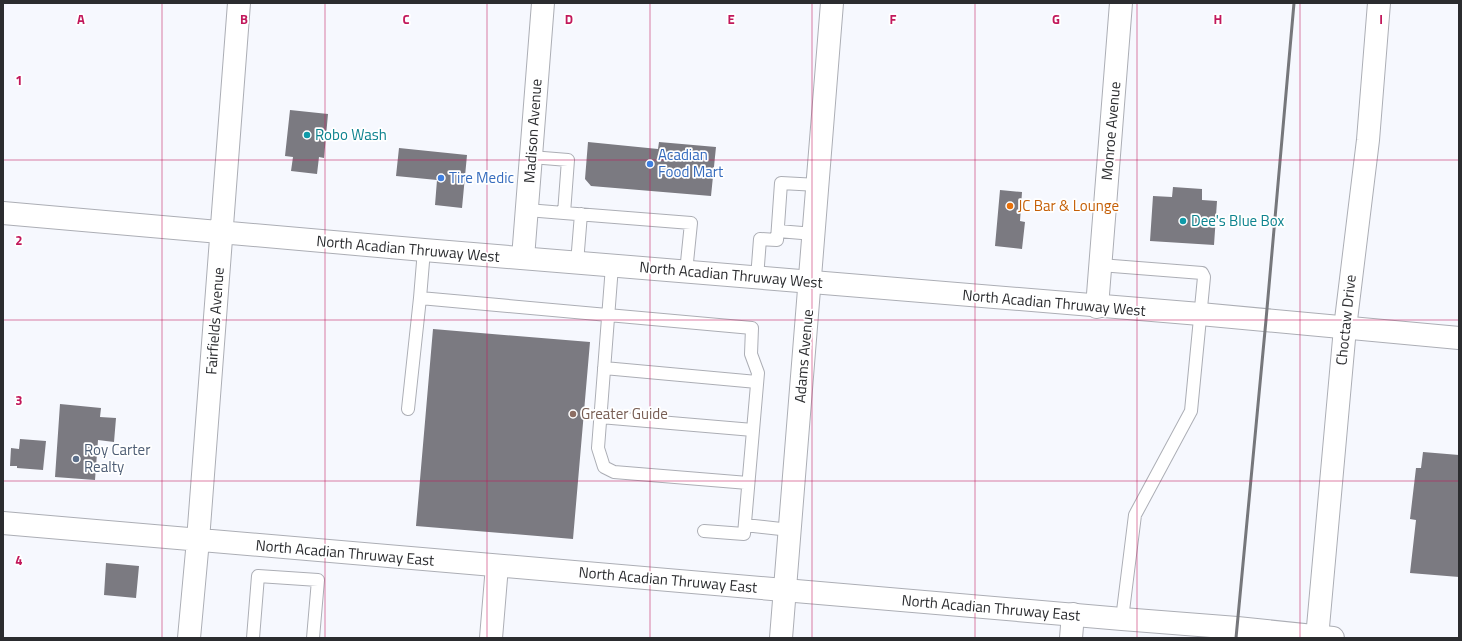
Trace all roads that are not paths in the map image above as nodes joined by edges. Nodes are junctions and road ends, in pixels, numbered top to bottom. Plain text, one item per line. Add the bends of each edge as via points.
1 (239, 3) edge
2 (543, 3) edge
3 (832, 3) edge
4 (1121, 3) edge
5 (1379, 3) edge
6 (532, 157) junction
7 (818, 185) junction
8 (527, 210) junction
9 (3, 213) edge
10 (564, 213) junction
11 (581, 214) junction
12 (778, 231) junction
13 (222, 232) junction
14 (814, 234) junction
15 (424, 250) junction
16 (523, 258) junction
17 (577, 262) junction
18 (1100, 265) junction
19 (612, 266) junction
20 (686, 272) junction
21 (757, 278) junction
22 (810, 281) junction
23 (420, 298) junction
24 (1097, 307) junction
25 (1200, 314) junction
26 (608, 315) junction
27 (1345, 328) junction
28 (1459, 338) edge
29 (604, 368) junction
30 (757, 382) junction
31 (408, 409) dead end
32 (600, 417) junction
33 (753, 430) junction
34 (748, 483) junction
35 (3, 523) edge
36 (745, 525) junction
37 (790, 530) junction
38 (704, 531) dead end
39 (198, 540) junction
40 (497, 566) junction
41 (785, 590) junction
42 (1073, 614) junction
43 (1122, 619) junction
44 (189, 638) edge
45 (253, 638) edge
46 (313, 638) edge
47 (491, 638) edge
48 (781, 638) edge
49 (1071, 638) edge
50 (1322, 638) edge

1 - 13 street, Fairfields Avenue
2 - 6 street, Madison Avenue
3 - 7 street, Adams Avenue
4 - 18 street, Monroe Avenue
5 - 27 street, Choctaw Drive via 1368,140
6 - 8 street, Madison Avenue
6 - 10 lane via 568,160
7 - 12 lane via 781,183
7 - 14 street, Adams Avenue
8 - 10 lane
8 - 16 street, Madison Avenue
9 - 13 street, North Acadian Thruway West
10 - 11 lane
11 - 17 lane
11 - 20 lane via 690,223
12 - 14 lane
12 - 21 lane via 777,240 760,239
13 - 15 street, North Acadian Thruway West
13 - 39 street, Fairfields Avenue
14 - 22 street, Adams Avenue
15 - 16 street, North Acadian Thruway West
15 - 23 lane
16 - 17 street, North Acadian Thruway West
17 - 19 street, North Acadian Thruway West
18 - 24 street, Monroe Avenue
18 - 25 lane via 1202,273 1204,277
19 - 20 street, North Acadian Thruway West
19 - 26 lane
20 - 21 street, North Acadian Thruway West
21 - 22 street, North Acadian Thruway West
22 - 24 street, North Acadian Thruway West
22 - 37 street, Adams Avenue
23 - 26 lane
23 - 31 lane
24 - 25 street, North Acadian Thruway West
25 - 27 street, North Acadian Thruway West
25 - 43 lane via 1191,411 1135,515
26 - 29 lane
26 - 30 lane via 752,328 751,354 758,373
27 - 28 street, North Acadian Thruway West
27 - 50 street, Choctaw Drive
29 - 30 lane
29 - 32 lane
30 - 33 lane
32 - 33 lane
32 - 34 lane via 598,448 604,466 614,472
33 - 34 lane
34 - 36 lane
35 - 39 street, North Acadian Thruway East
36 - 37 lane
36 - 38 lane via 744,534
37 - 41 street, Adams Avenue
39 - 40 street, North Acadian Thruway East
39 - 44 street, Fairfields Avenue
40 - 41 street, North Acadian Thruway East
40 - 47 street
41 - 42 street, North Acadian Thruway East
41 - 48 street, Adams Avenue
42 - 43 street, North Acadian Thruway East
42 - 49 street
43 - 50 street, North Acadian Thruway East
45 - 46 lane via 258,576 318,580

